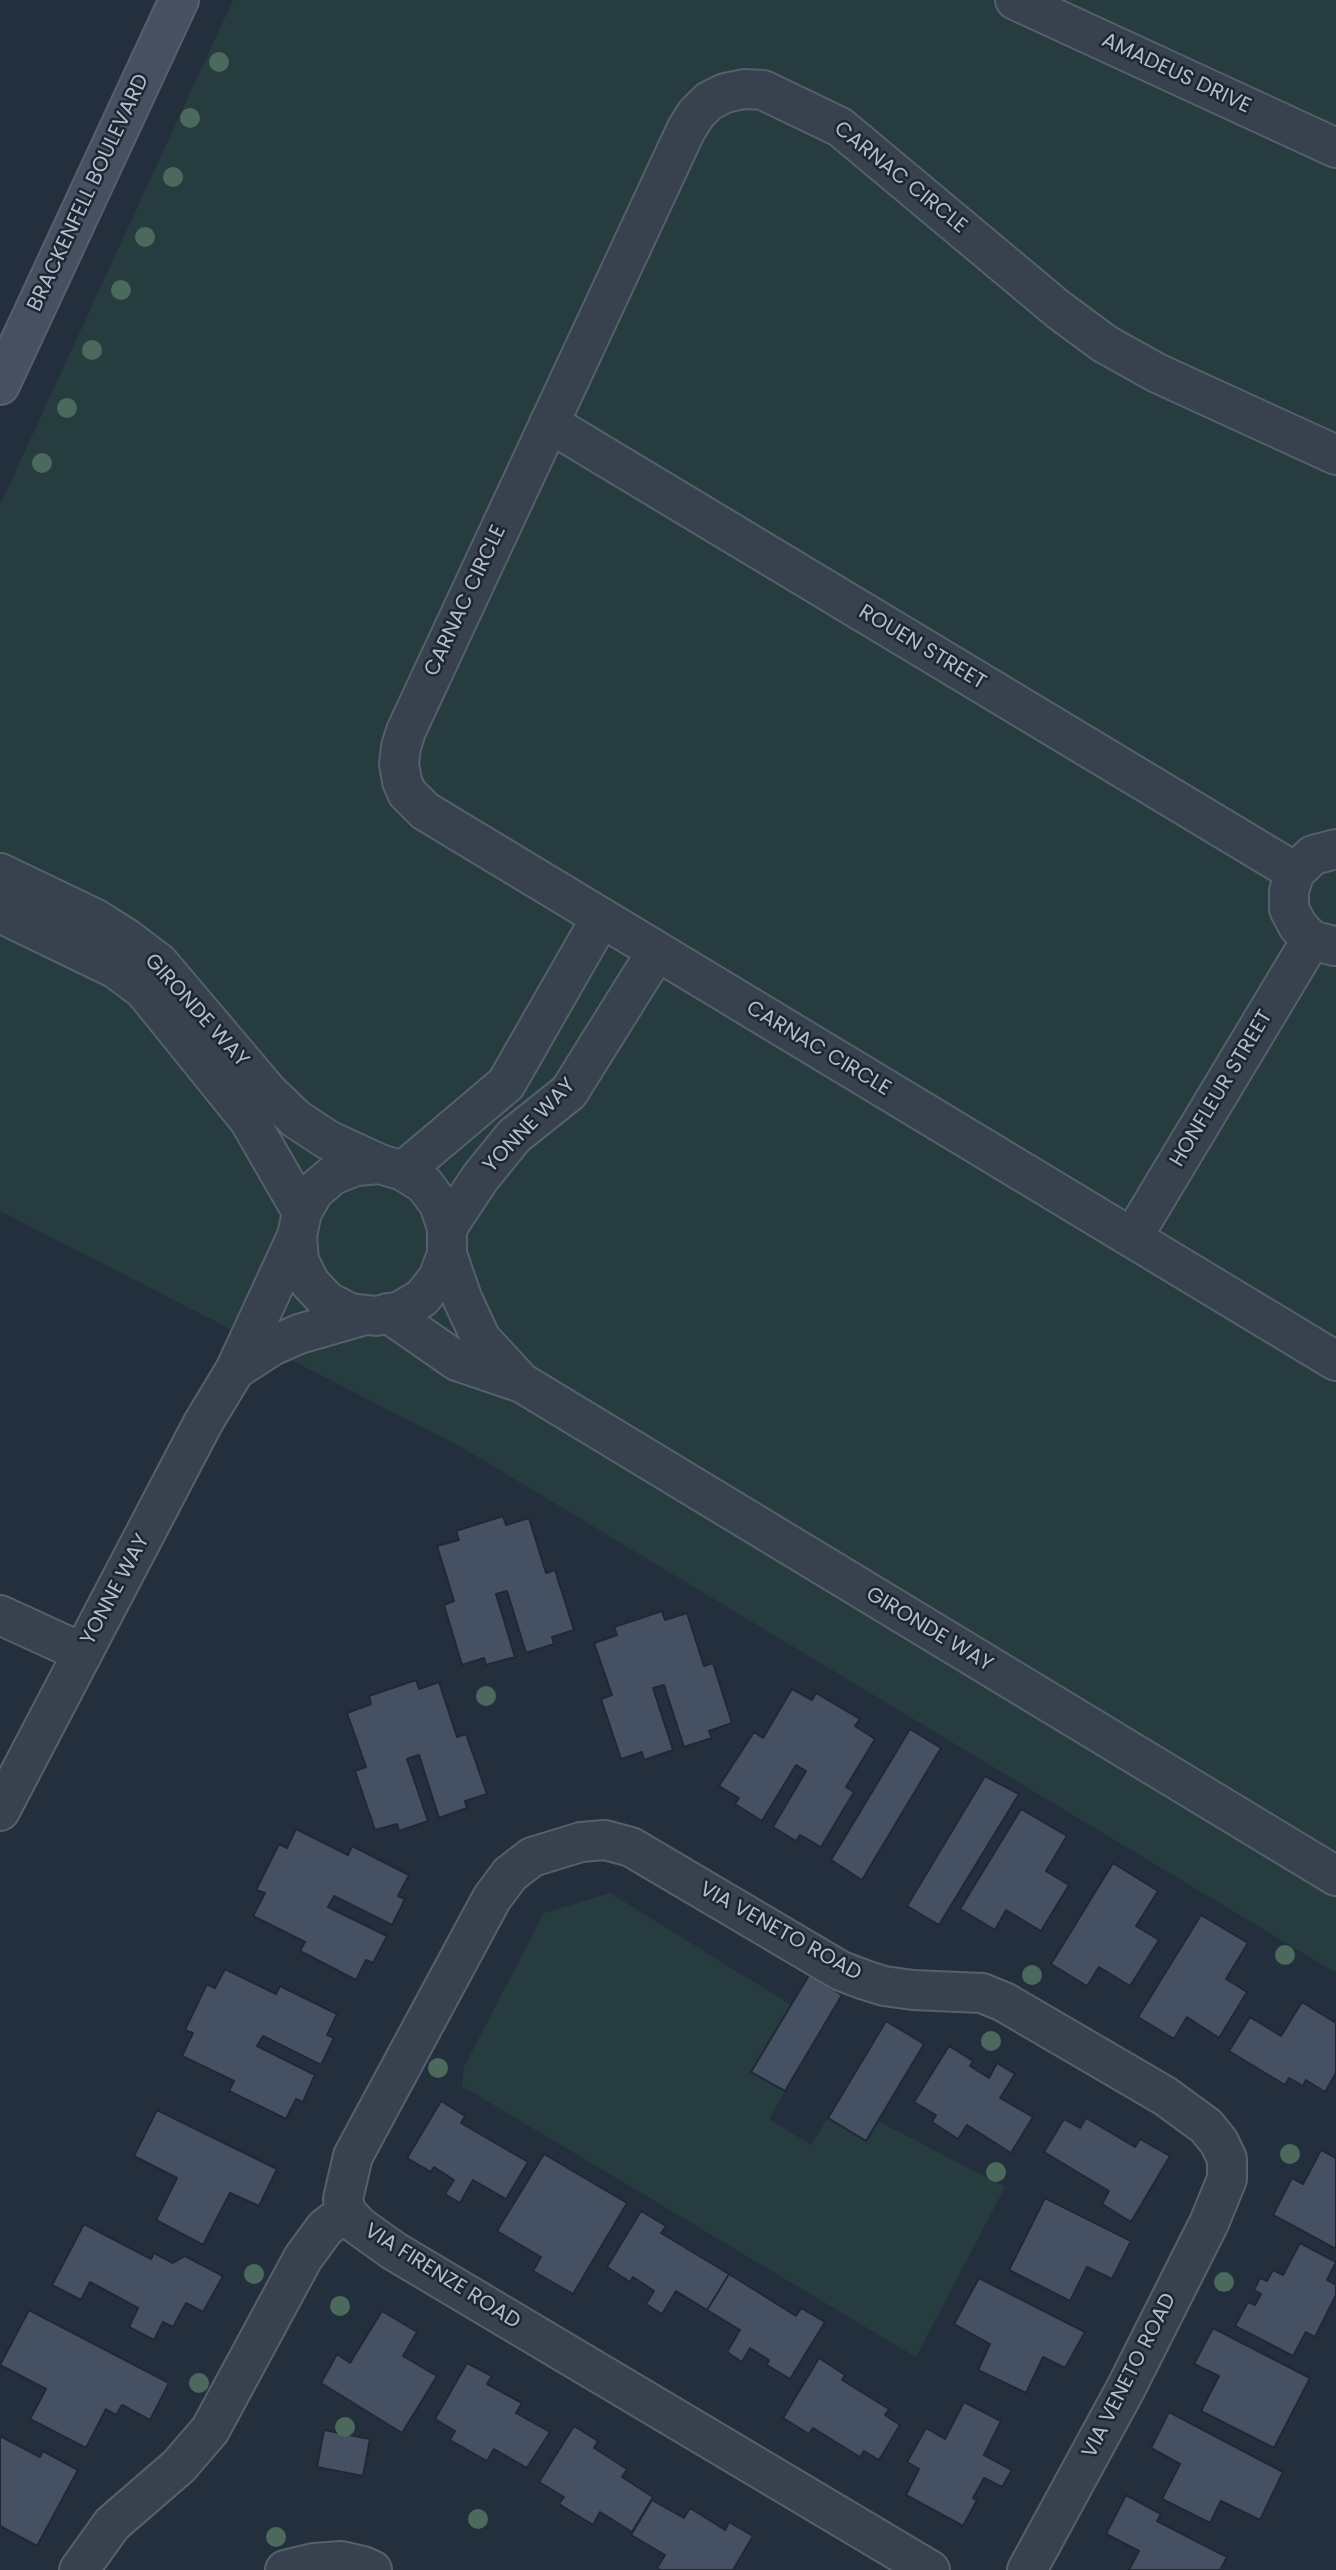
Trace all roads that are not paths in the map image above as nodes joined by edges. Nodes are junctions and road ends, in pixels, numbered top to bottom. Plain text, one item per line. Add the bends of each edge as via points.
1 (179, 0) edge
2 (1015, 0) edge
3 (1336, 148) edge
4 (0, 386) edge
5 (549, 423) junction
6 (1336, 455) edge
7 (1336, 849) edge
8 (1295, 872) junction
9 (0, 873) edge
10 (0, 913) edge
11 (601, 918) junction
12 (1324, 943) edge
13 (657, 951) junction
14 (391, 1168) junction
15 (299, 1224) junction
16 (1132, 1238) junction
17 (447, 1241) junction
18 (376, 1314) junction
19 (1336, 1361) edge
20 (235, 1370) junction
21 (522, 1383) junction
22 (0, 1615) edge
23 (83, 1653) junction
24 (0, 1811) edge
25 (1336, 1876) edge
26 (346, 2212) junction
27 (79, 2570) edge
28 (285, 2570) edge
29 (372, 2570) edge
30 (930, 2570) edge
31 (1027, 2570) edge

1 - 4 street, BRACKENFELL BOULEVARD
2 - 3 street, AMADEUS DRIVE
5 - 6 street, CARNAC CIRCLE via 691,121 709,101 744,89 763,90 840,127 1105,344 1157,373
5 - 8 street, ROUEN STREET
5 - 11 street, CARNAC CIRCLE via 406,731 399,764 407,793 425,811
7 - 8 street via 1313,855
8 - 12 street via 1289,909 1297,926
9 - 14 street, GIRONDE WAY via 126,938 159,963 296,1119 328,1140
10 - 15 street, GIRONDE WAY via 105,963 144,990 249,1120
11 - 13 street, CARNAC CIRCLE
11 - 14 street via 506,1084
12 - 16 street, HONFLEUR STREET
13 - 16 street, CARNAC CIRCLE
13 - 17 street, YONNE WAY via 569,1092 514,1136 480,1178
14 - 15 street via 356,1166 333,1175 314,1191
14 - 17 street via 424,1184 439,1204
15 - 18 street via 299,1261 310,1283 327,1301 350,1313
15 - 20 street, YONNE WAY
16 - 19 street, CARNAC CIRCLE
17 - 18 street via 438,1278 422,1298 400,1311
17 - 21 street via 461,1298 481,1339
18 - 20 street, YONNE WAY via 299,1334
18 - 21 street via 457,1361
20 - 23 street, YONNE WAY
21 - 25 street, GIRONDE WAY
22 - 23 street
23 - 24 street, YONNE WAY
26 - 27 street, VIA FIRENZE ROAD via 325,2228 303,2258 210,2430 179,2466 112,2524
26 - 30 street, VIA FIRENZE ROAD via 394,2251
26 - 31 street, VIA VENETO ROAD via 343,2199 353,2156 492,1898 510,1874 532,1857 581,1842 605,1840 631,1847 841,1971 884,1986 982,1993 1004,2002 1165,2096 1206,2126 1227,2159 1227,2179 1209,2223
28 - 29 street via 341,2561

